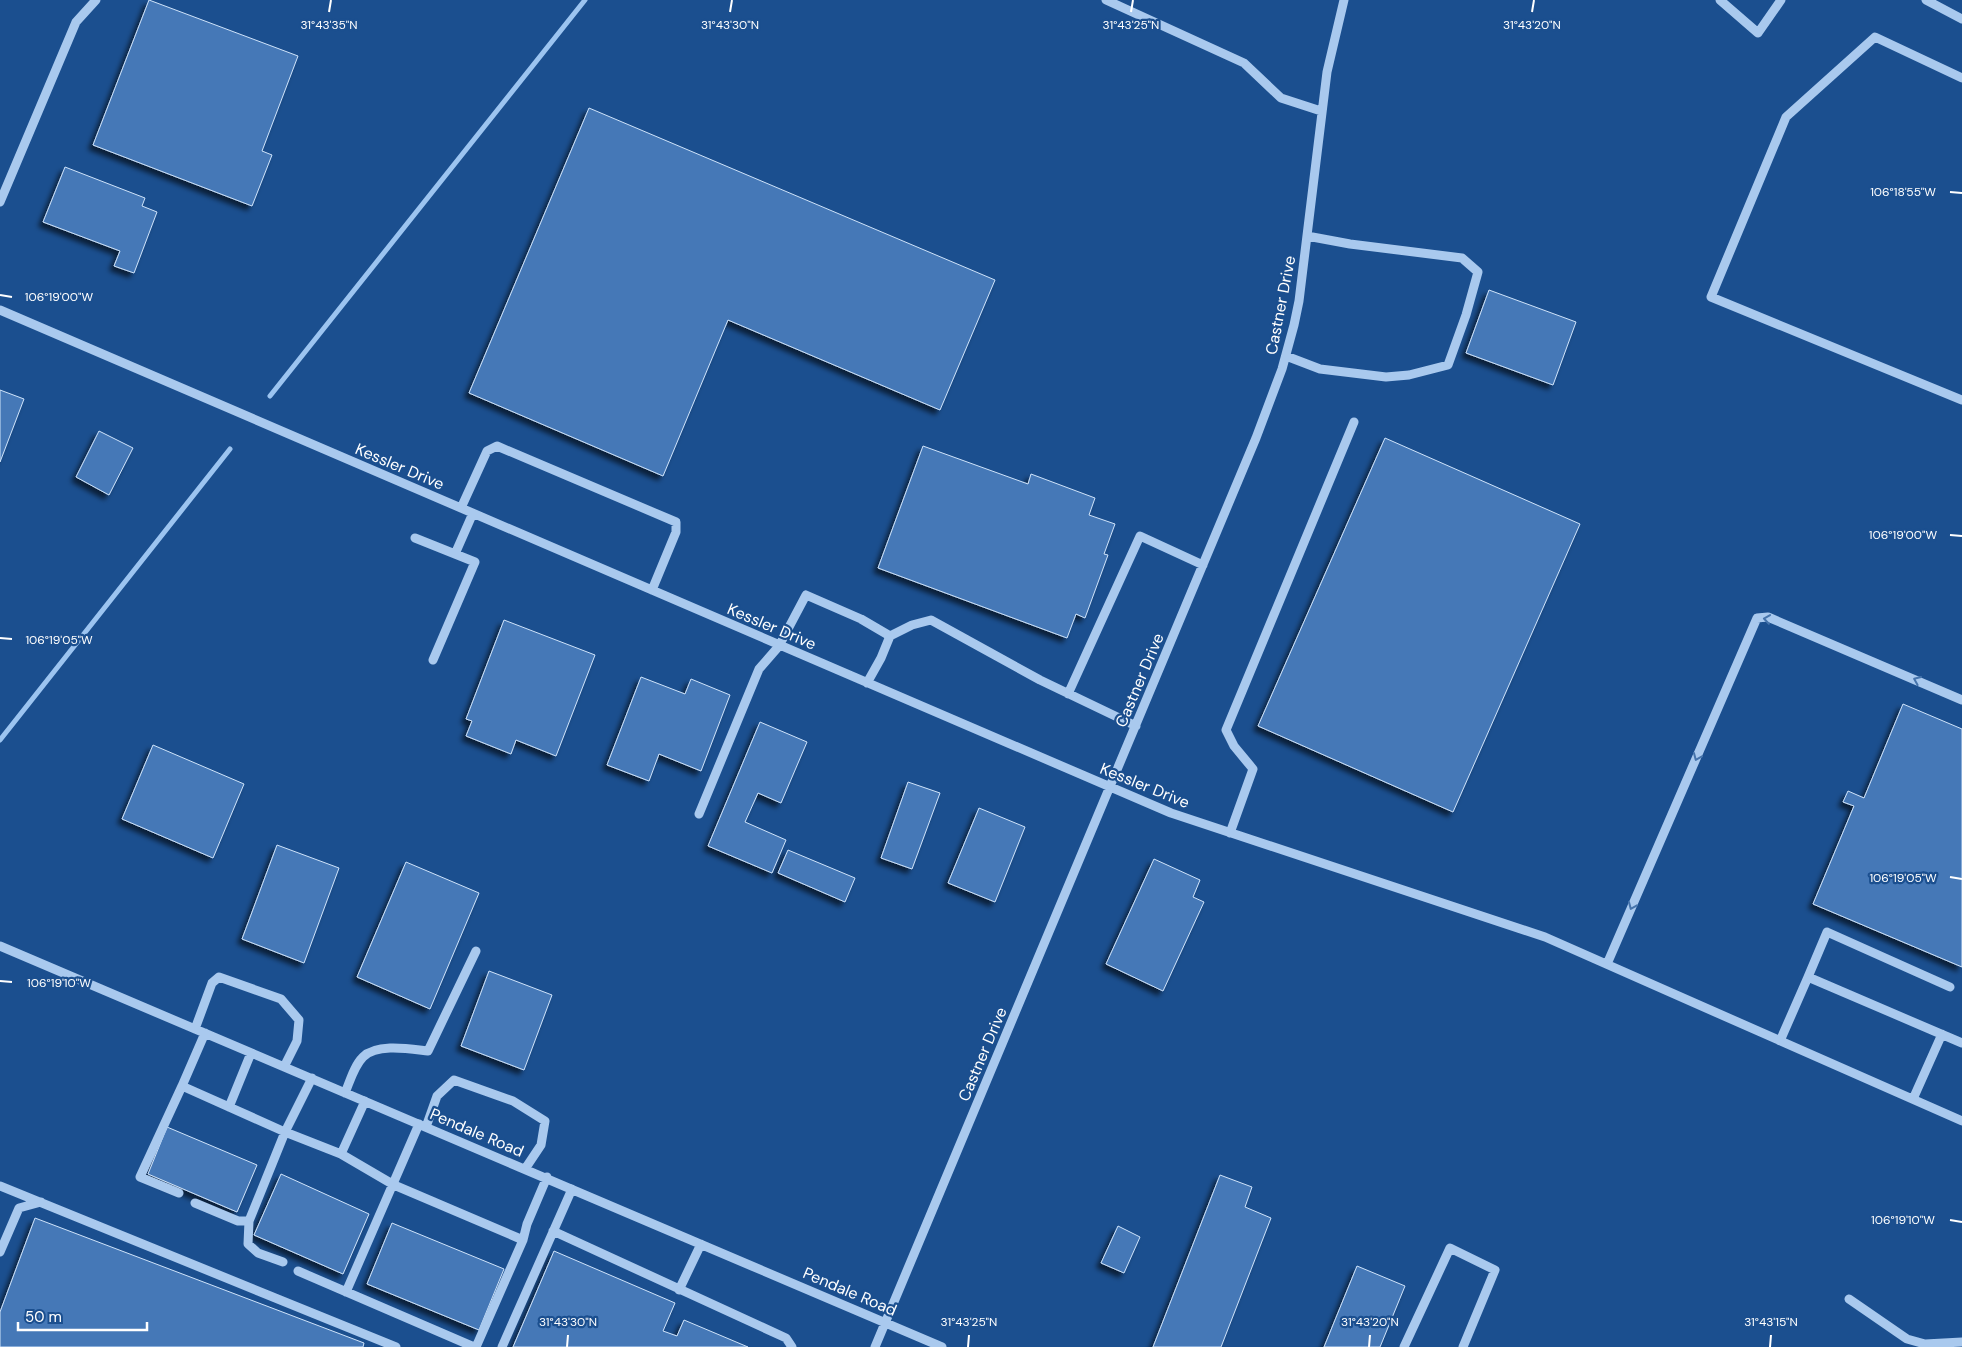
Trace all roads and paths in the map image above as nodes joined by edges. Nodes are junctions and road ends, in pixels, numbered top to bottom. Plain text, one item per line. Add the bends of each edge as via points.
1 (96, 0) edge
2 (1106, 0) edge
3 (1344, 0) edge
4 (1720, 0) edge
5 (1781, 0) edge
6 (1926, 0) edge
7 (1962, 19) edge
8 (1962, 78) edge
9 (1321, 111) junction
10 (0, 202) edge
11 (1307, 236) junction
12 (0, 310) edge
13 (1286, 356) junction
14 (1962, 400) edge
15 (1354, 422) dead end
16 (461, 508) junction
17 (473, 513) junction
18 (415, 538) dead end
19 (456, 554) junction
20 (1203, 565) junction
21 (652, 590) junction
22 (890, 636) junction
23 (779, 646) junction
24 (433, 660) dead end
25 (867, 682) junction
26 (1068, 694) junction
27 (1962, 700) edge
28 (1136, 726) junction
29 (1110, 787) junction
30 (699, 814) dead end
31 (1230, 833) junction
32 (0, 946) edge
33 (476, 951) dead end
34 (1607, 964) junction
35 (1808, 978) junction
36 (1950, 986) dead end
37 (195, 1029) junction
38 (205, 1033) junction
39 (1942, 1034) junction
40 (1780, 1041) junction
41 (1962, 1043) edge
42 (251, 1053) junction
43 (284, 1067) junction
44 (312, 1078) junction
45 (182, 1086) junction
46 (345, 1093) junction
47 (1913, 1100) junction
48 (365, 1101) junction
49 (229, 1107) junction
50 (1961, 1117) edge
51 (423, 1125) junction
52 (285, 1132) junction
53 (341, 1154) junction
54 (525, 1169) junction
55 (547, 1177) junction
56 (394, 1185) junction
57 (0, 1186) edge
58 (572, 1189) junction
59 (179, 1193) dead end
60 (41, 1202) junction
61 (195, 1203) dead end
62 (249, 1221) junction
63 (553, 1231) junction
64 (523, 1240) junction
65 (701, 1244) junction
66 (0, 1252) edge
67 (283, 1262) dead end
68 (298, 1271) dead end
69 (679, 1290) junction
70 (346, 1292) junction
71 (1849, 1299) dead end
72 (885, 1322) junction
73 (1962, 1342) edge
74 (396, 1347) edge
75 (475, 1347) edge
76 (502, 1347) edge
77 (792, 1347) edge
78 (875, 1347) edge
79 (942, 1347) edge
80 (1404, 1347) edge
81 (1463, 1347) edge

1 - 10 street via 76,22
2 - 9 street via 1244,63 1281,98
3 - 9 street, Castner Drive
4 - 5 street via 1758,33
6 - 7 street
8 - 14 street via 1874,37 1786,117 1712,297
9 - 11 street, Castner Drive
11 - 13 street, Castner Drive via 1299,301
11 - 13 street via 1462,258 1478,272 1448,365 1386,377 1320,369
12 - 16 street, Kessler Drive
13 - 20 street, Castner Drive
15 - 31 street via 1226,730 1252,769
16 - 17 street, Kessler Drive
16 - 21 street via 487,452 497,446 667,518 676,522 676,532
17 - 19 street
17 - 21 street, Kessler Drive
18 - 19 street
19 - 24 street via 475,562
20 - 26 street via 1140,536
20 - 28 street, Castner Drive
21 - 23 street, Kessler Drive
22 - 23 street via 861,619 806,595
22 - 25 street
22 - 26 street via 931,620
23 - 25 street, Kessler Drive
23 - 30 street via 759,669
25 - 29 street, Kessler Drive
26 - 28 street
27 -> 34 street via 1768,617 1757,618
28 - 29 street, Castner Drive
29 - 31 street, Kessler Drive
29 - 72 street, Castner Drive
31 - 34 street, Kessler Drive via 1545,937
32 - 37 street, Pendale Road
33 - 46 street via 428,1051 388,1049 363,1056
34 - 40 street, Kessler Drive
35 - 36 street via 1827,932
35 - 39 street
35 - 40 street
37 - 38 street, Pendale Road
37 - 43 street via 212,983 219,977 281,998 299,1020 297,1041
38 - 42 street, Pendale Road
38 - 45 street
39 - 41 street
39 - 47 street
40 - 47 street, Kessler Drive
42 - 43 street, Pendale Road
42 - 49 street
43 - 44 street, Pendale Road
44 - 46 street, Pendale Road
44 - 52 street
45 - 49 street
45 - 59 street via 140,1177
46 - 48 street, Pendale Road
47 - 50 street, Kessler Drive
48 - 51 street, Pendale Road
48 - 53 street
49 - 52 street
51 - 54 street, Pendale Road
51 - 54 street via 437,1096 454,1080 513,1101 545,1121 541,1145
51 - 56 street
52 - 53 street
52 - 62 street
53 - 56 street
54 - 55 street, Pendale Road
55 - 58 street, Pendale Road
55 - 64 street
56 - 64 street
56 - 70 street
57 - 60 street
58 - 63 street
58 - 65 street, Pendale Road
60 - 66 street via 18,1208
60 - 74 street
61 - 62 street via 238,1221
62 - 67 street via 248,1244 258,1253
63 - 69 street
63 - 76 street
64 - 75 street
65 - 69 street
65 - 72 street, Pendale Road
68 - 70 street
69 - 77 street via 786,1338
70 - 75 street
71 - 73 street via 1907,1339 1925,1344
72 - 78 street, Castner Drive
72 - 79 street, Pendale Road
80 - 81 street via 1450,1248 1495,1270

